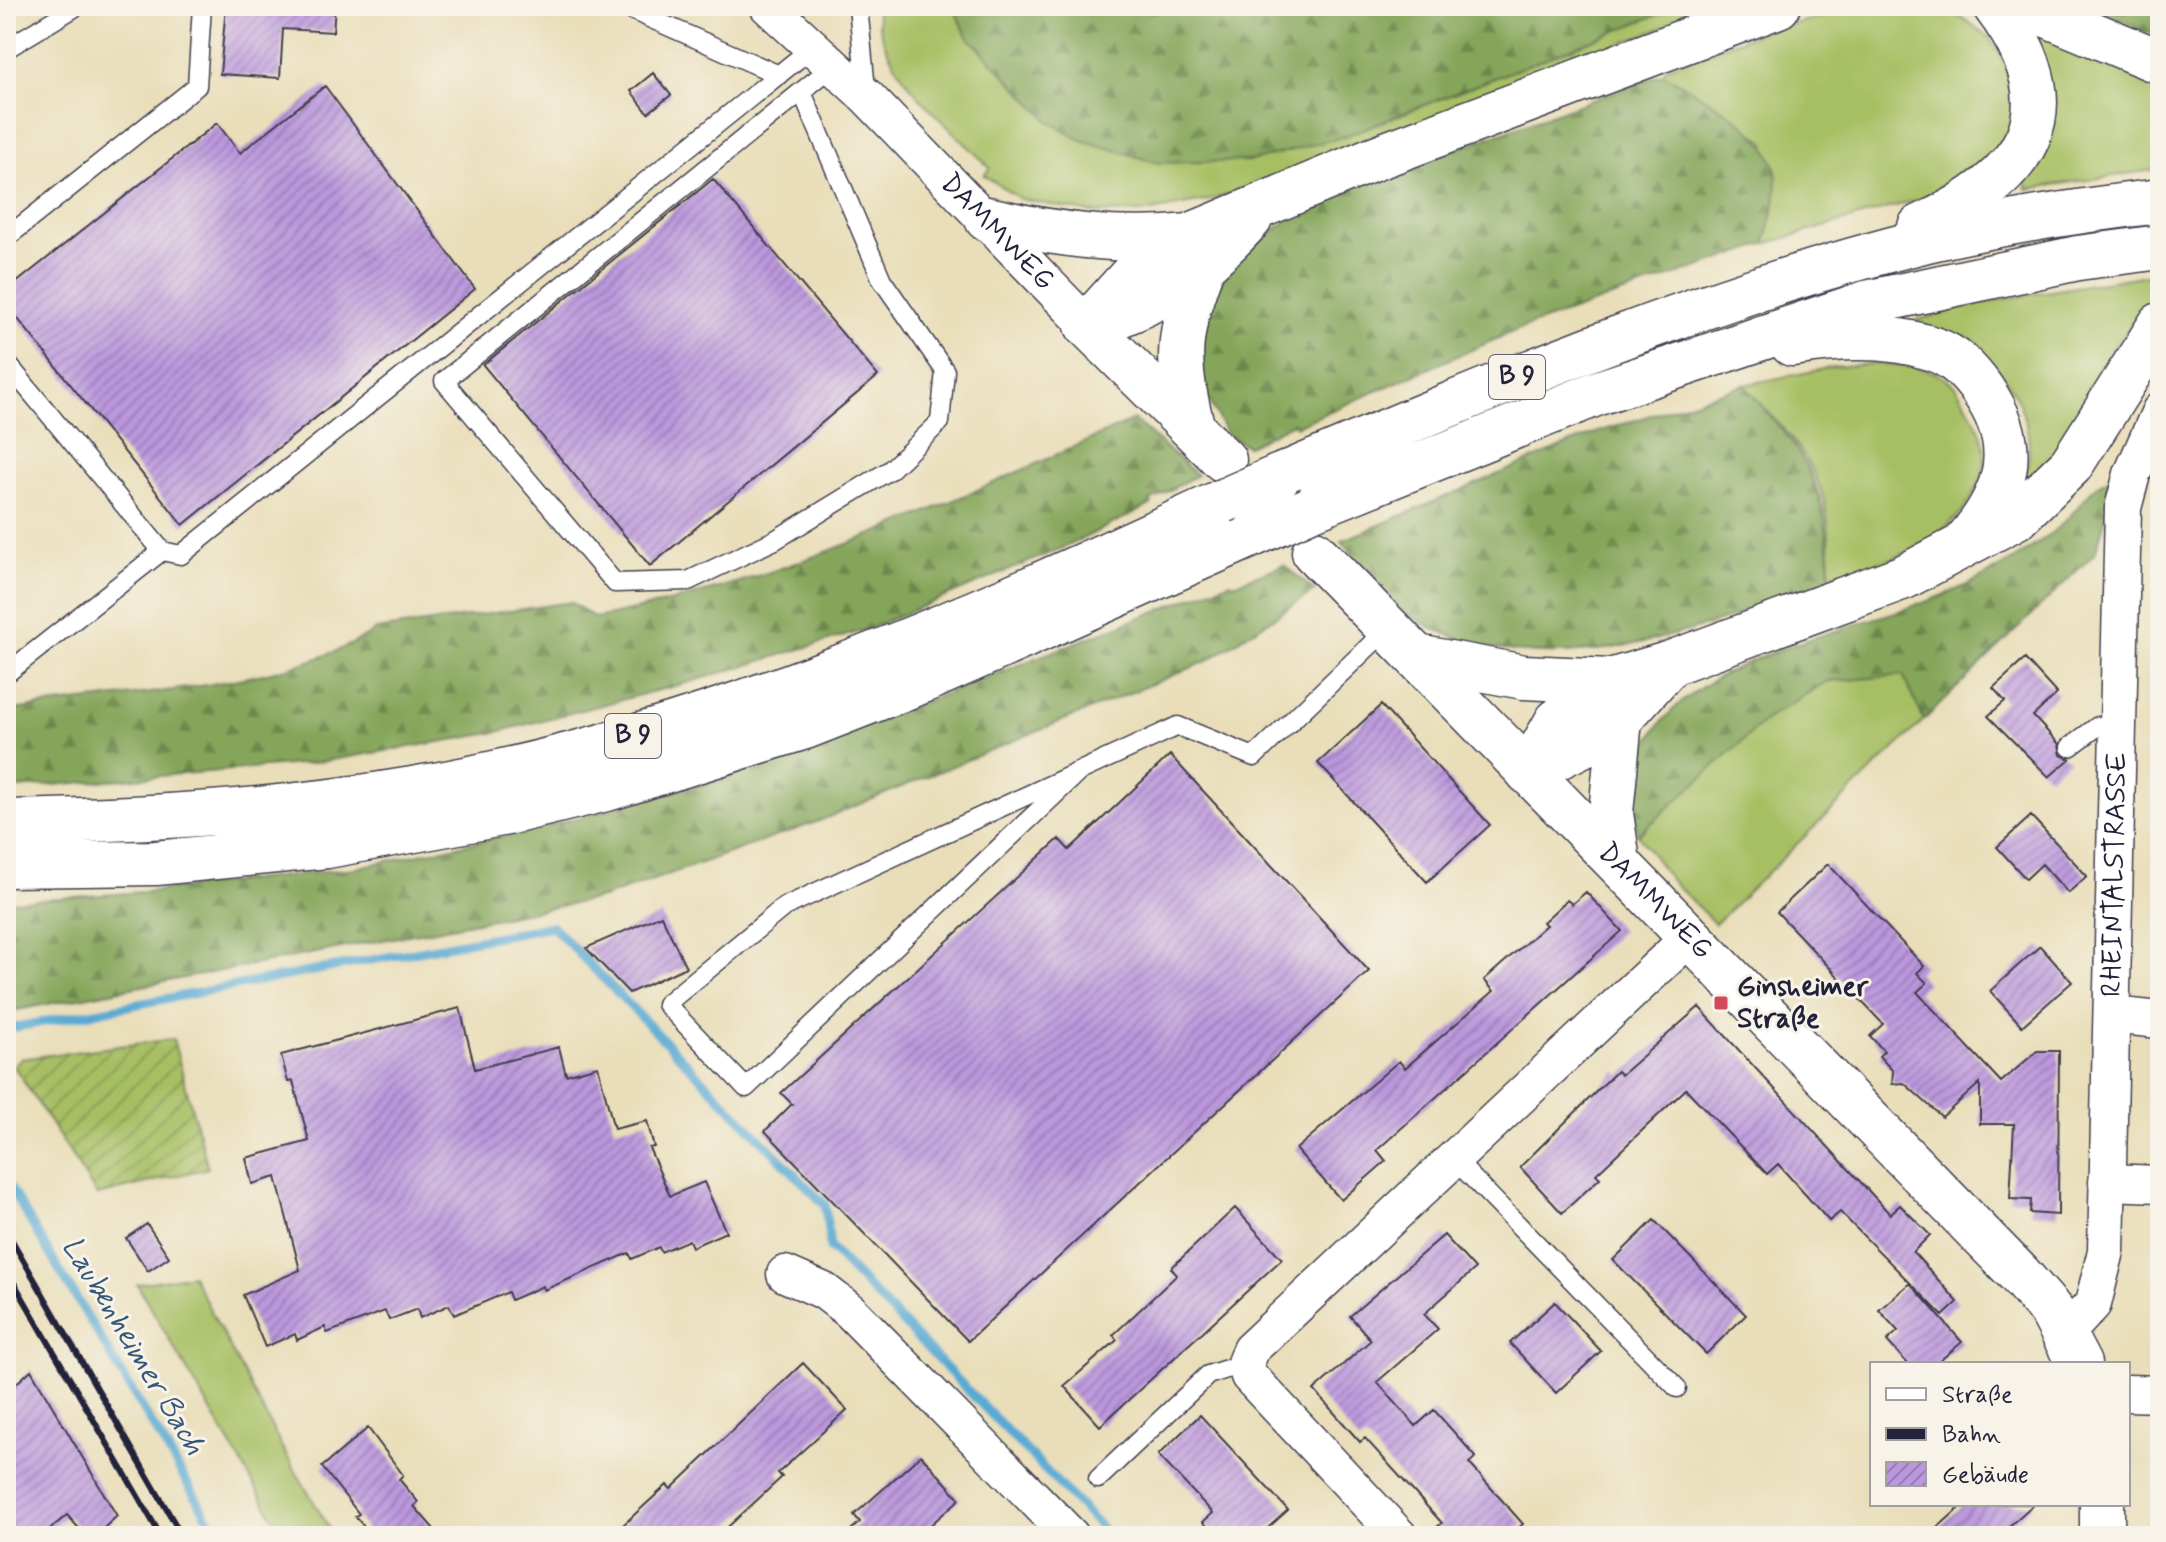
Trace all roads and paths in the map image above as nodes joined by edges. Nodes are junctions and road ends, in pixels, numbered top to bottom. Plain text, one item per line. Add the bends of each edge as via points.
1 (77, 6) edge
2 (202, 6) edge
3 (622, 6) edge
4 (768, 6) edge
5 (858, 6) edge
6 (1778, 6) edge
7 (1995, 6) edge
8 (2025, 6) edge
9 (6, 49) edge
10 (823, 57) junction
11 (2160, 62) edge
12 (779, 75) junction
13 (802, 92) junction
14 (867, 97) junction
15 (2160, 201) edge
16 (987, 219) junction
17 (6, 238) edge
18 (2160, 247) edge
19 (1196, 250) junction
20 (1795, 277) junction
21 (1087, 325) junction
22 (2160, 325) edge
23 (1699, 358) junction
24 (6, 362) edge
25 (2160, 411) edge
26 (1193, 429) junction
27 (1223, 481) junction
28 (1959, 549) junction
29 (162, 551) junction
30 (1314, 552) dead end
31 (1402, 642) junction
32 (6, 674) edge
33 (1615, 700) junction
34 (2118, 724) junction
35 (2070, 747) dead end
36 (1080, 771) junction
37 (1528, 772) junction
38 (6, 822) edge
39 (1618, 862) junction
40 (6, 865) edge
41 (1690, 937) junction
42 (2112, 1015) junction
43 (2160, 1020) edge
44 (1454, 1159) junction
45 (2107, 1182) junction
46 (2160, 1184) edge
47 (785, 1274) dead end
48 (2072, 1349) edge
49 (1245, 1363) junction
50 (1677, 1388) dead end
51 (2130, 1393) edge
52 (2160, 1394) edge
53 (1098, 1479) dead end
54 (2102, 1506) edge
55 (1071, 1536) edge
56 (1399, 1536) edge
57 (2102, 1536) edge

1 - 9 lane
2 - 17 lane via 197,86
3 - 12 lane
4 - 10 street, DAMMWEG
5 - 14 lane
6 - 19 main road via 1373,159 1260,208
7 - 20 main road via 2022,49 2035,88 2031,127 2008,172 1948,214
8 - 11 main road
10 - 12 lane
10 - 13 lane
10 - 14 street, DAMMWEG
12 - 29 lane via 181,555
13 - 13 lane via 444,381 615,583 688,581 775,540 890,470 940,422 945,371 882,280
14 - 16 street, DAMMWEG
15 - 20 main road, B 9 via 1929,240
16 - 19 main road via 1067,235 1151,240
16 - 21 street, DAMMWEG
18 - 23 main road, B 9 via 2078,258 1866,303
19 - 21 main road via 1134,311
19 - 26 main road via 1180,340
20 - 27 main road, B 9, bridge via 1491,387 1278,477
21 - 26 main road, DAMMWEG
22 - 28 main road via 2071,465 2017,517
23 - 28 main road via 1824,339 1910,343 1960,362 1993,406 2006,444 2005,470 1989,514
23 - 40 main road, B 9, bridge via 1496,432 1310,509 861,705 610,788 327,846 156,863
24 - 29 lane
25 - 34 street, RHEINTALSTRASSE via 2123,508
26 - 27 main road, DAMMWEG
27 - 38 main road, B 9 via 1029,591 759,697 641,735 415,788 316,803 147,820
28 - 33 main road via 1904,577 1671,663
29 - 32 lane
30 - 31 main road, DAMMWEG
31 - 33 main road
31 - 36 lane via 1254,757 1178,726
31 - 37 main road, DAMMWEG
33 - 37 main road via 1557,721
33 - 39 main road via 1611,813
34 - 35 lane via 2098,726
34 - 42 street, RHEINTALSTRASSE
36 - 36 lane via 784,907 666,1004 746,1088
37 - 39 main road, DAMMWEG
39 - 41 main road, DAMMWEG
41 - 44 street
41 - 48 main road, DAMMWEG via 2019,1274
42 - 43 street
42 - 45 street, RHEINTALSTRASSE
44 - 49 street via 1250,1350
44 - 50 lane
45 - 46 street
45 - 48 street, RHEINTALSTRASSE via 2101,1283
47 - 55 street via 824,1291 850,1311
49 - 53 lane via 1208,1375
49 - 56 street via 1249,1376
51 - 52 street
54 - 57 main road

